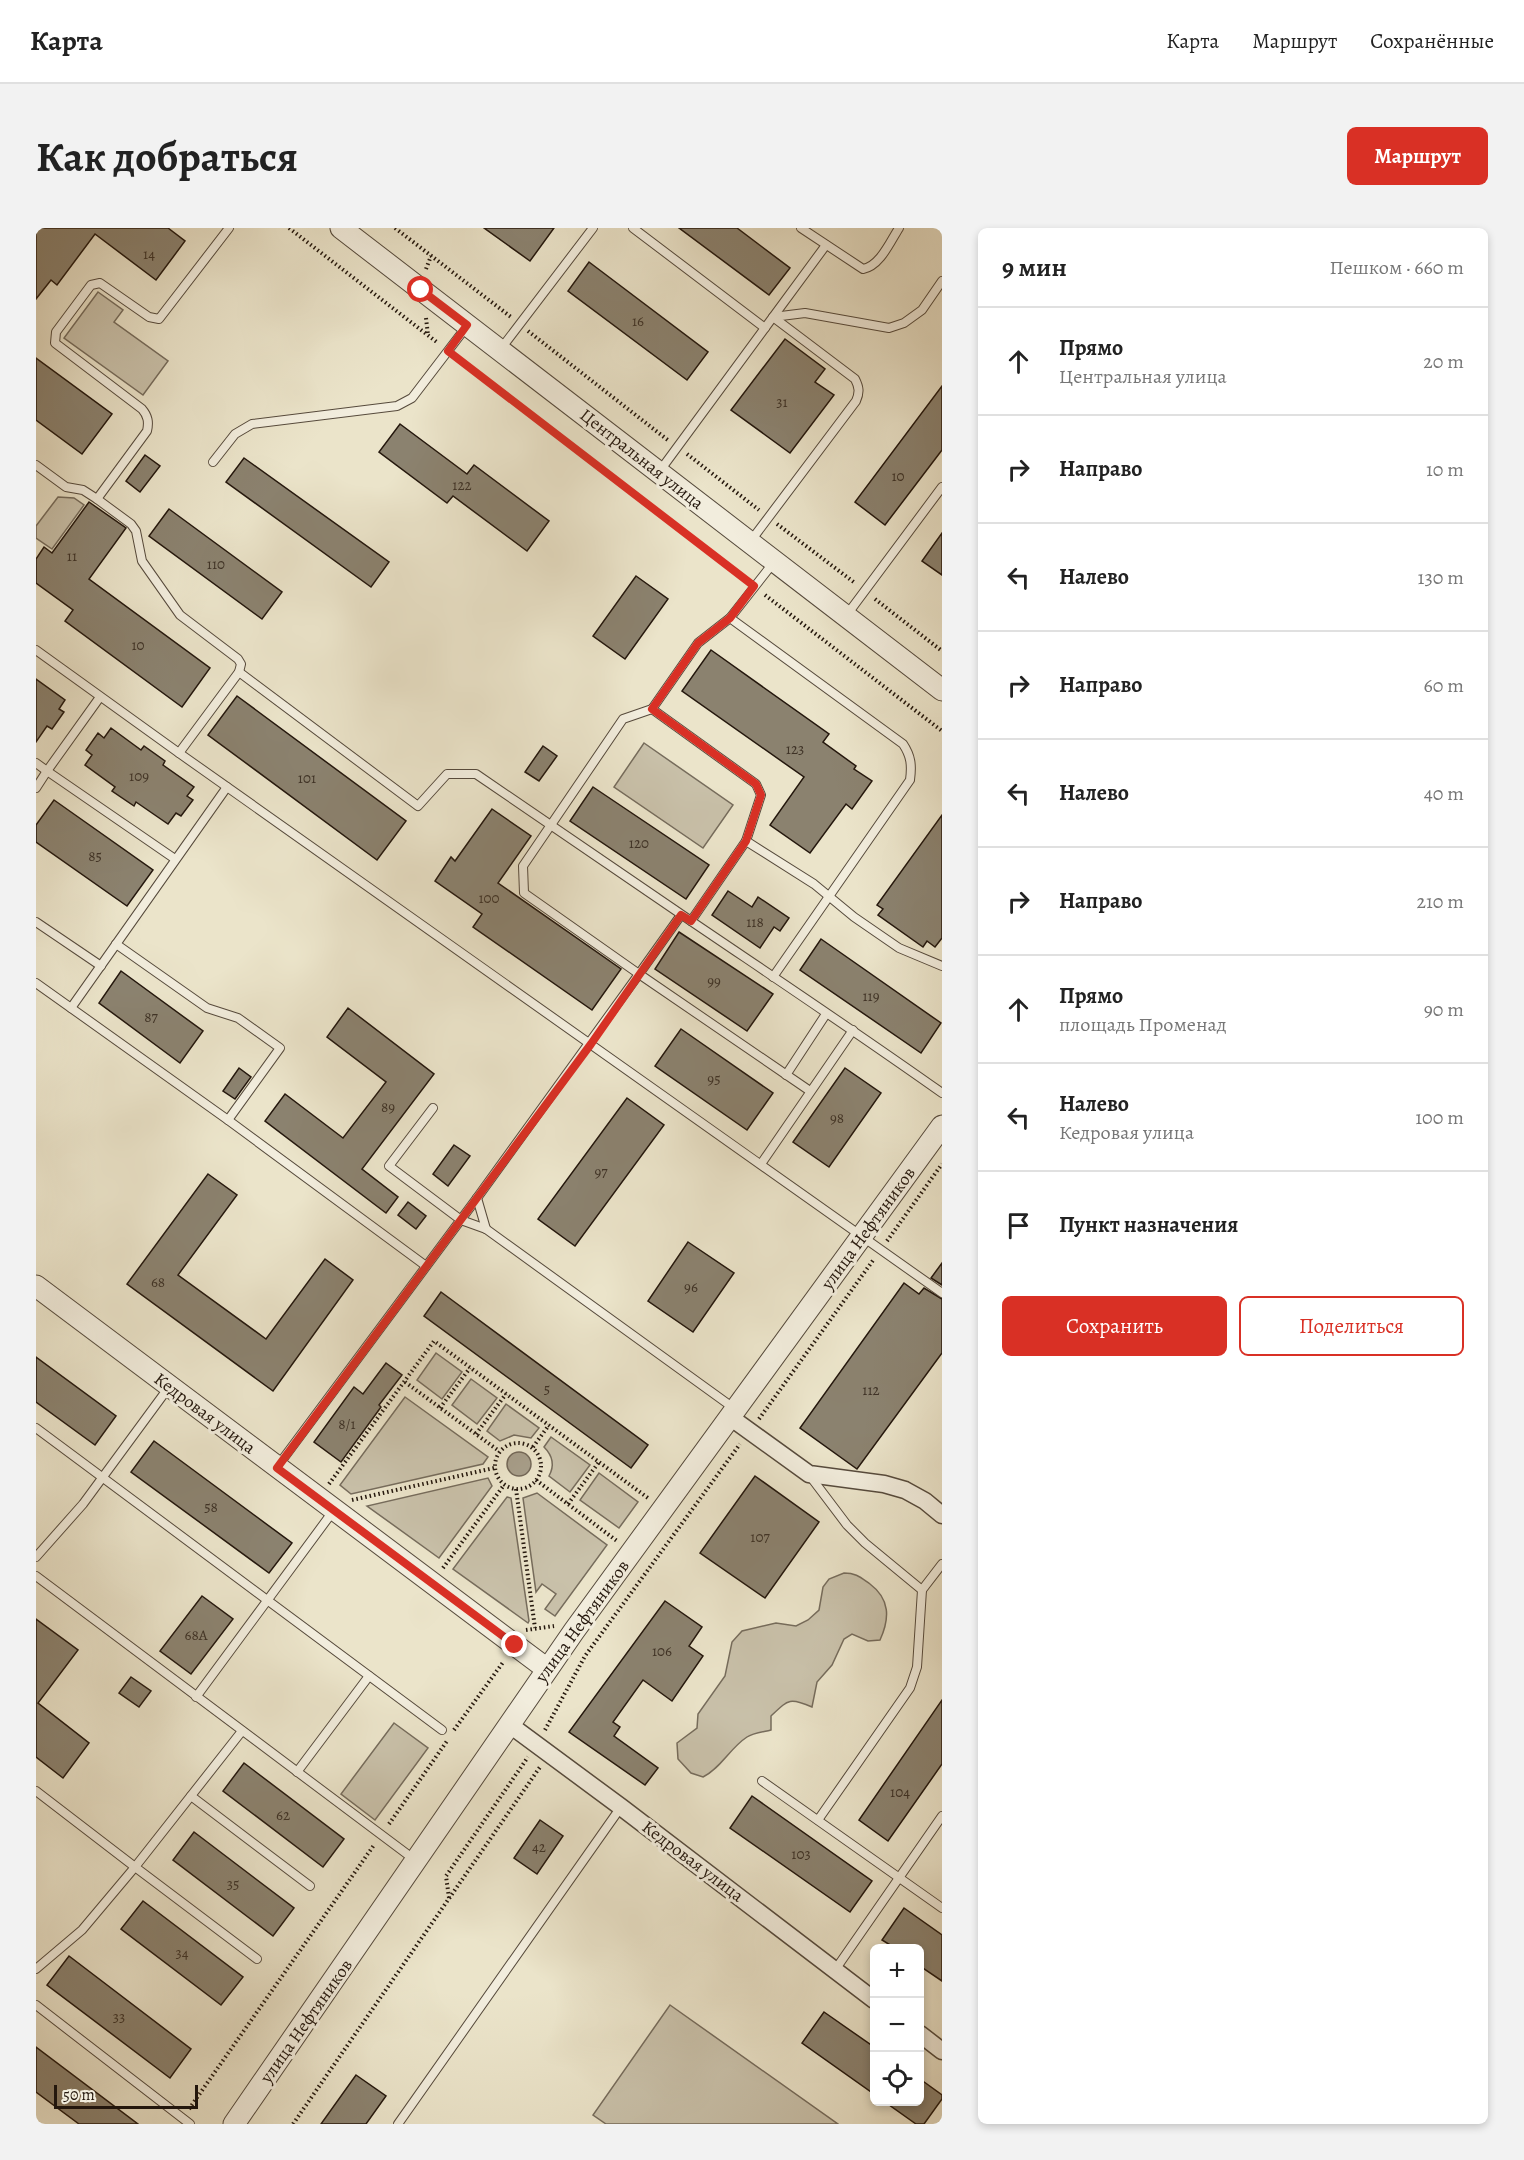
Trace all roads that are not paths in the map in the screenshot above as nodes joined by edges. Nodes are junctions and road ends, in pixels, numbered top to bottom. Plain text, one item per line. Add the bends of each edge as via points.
1 (230, 228) edge
2 (341, 228) edge
3 (593, 228) edge
4 (633, 228) edge
5 (801, 228) edge
6 (899, 228) edge
7 (826, 245) junction
8 (942, 281) edge
9 (773, 317) junction
10 (467, 325) junction
11 (765, 328) junction
12 (500, 350) junction
13 (213, 462) dead end
14 (36, 465) edge
15 (659, 472) junction
16 (942, 487) edge
17 (97, 499) junction
18 (750, 542) junction
19 (774, 561) junction
20 (846, 617) junction
21 (730, 618) junction
22 (36, 650) edge
23 (239, 672) junction
24 (942, 690) edge
25 (100, 697) junction
26 (652, 709) junction
27 (179, 753) junction
28 (36, 763) edge
29 (48, 771) junction
30 (227, 787) junction
31 (36, 788) edge
32 (551, 825) junction
33 (746, 841) junction
34 (175, 859) junction
35 (830, 897) junction
36 (681, 915) junction
37 (691, 921) junction
38 (36, 922) edge
39 (116, 944) junction
40 (101, 966) junction
41 (942, 966) edge
42 (639, 974) junction
43 (773, 977) junction
44 (36, 983) edge
45 (71, 1008) junction
46 (826, 1014) junction
47 (854, 1030) junction
48 (591, 1044) junction
49 (786, 1075) junction
50 (810, 1091) junction
51 (942, 1093) edge
52 (433, 1108) dead end
53 (228, 1120) junction
54 (942, 1126) edge
55 (761, 1164) junction
56 (477, 1198) junction
57 (461, 1220) junction
58 (486, 1229) junction
59 (862, 1236) junction
60 (426, 1266) junction
61 (36, 1286) edge
62 (942, 1293) edge
63 (170, 1387) junction
64 (733, 1413) junction
65 (36, 1428) edge
66 (277, 1468) junction
67 (808, 1474) junction
68 (102, 1479) junction
69 (341, 1499) junction
70 (942, 1515) edge
71 (36, 1557) edge
72 (942, 1564) edge
73 (36, 1576) edge
74 (922, 1590) junction
75 (267, 1601) junction
76 (547, 1669) junction
77 (369, 1676) junction
78 (196, 1697) junction
79 (510, 1725) junction
80 (442, 1730) dead end
81 (242, 1731) junction
82 (297, 1772) junction
83 (762, 1781) dead end
84 (36, 1791) edge
85 (191, 1796) junction
86 (621, 1807) junction
87 (942, 1816) edge
88 (818, 1821) junction
89 (417, 1861) junction
90 (135, 1867) junction
91 (899, 1879) junction
92 (310, 1886) dead end
93 (942, 1908) edge
94 (257, 1959) dead end
95 (36, 1969) edge
96 (835, 1970) junction
97 (871, 1998) edge
98 (36, 2005) edge
99 (924, 2037) edge
100 (942, 2051) edge
101 (190, 2124) edge
102 (234, 2124) edge
103 (398, 2124) edge

1 - 17 lane via 159,319 148,317 95,283 56,332 58,346 147,415 147,431
2 - 10 street, Центральная улица
3 - 12 lane
4 - 11 lane
5 - 7 lane
6 - 7 lane via 870,268 855,266
7 - 9 lane
8 - 9 lane via 922,310 890,328 805,313
9 - 11 lane
9 - 18 lane via 855,379 859,393
10 - 12 street, Центральная улица
10 - 13 lane via 412,398 397,406 252,424 235,434
11 - 15 lane
12 - 15 street, Центральная улица
14 - 17 lane via 66,487 83,490
15 - 18 street, Центральная улица
16 - 20 lane
17 - 23 lane via 131,524 142,561 173,607 238,659
18 - 19 street, Центральная улица
19 - 20 street, Центральная улица
19 - 21 lane
20 - 24 street, Центральная улица
21 - 26 lane via 698,643
21 - 35 lane via 909,752 910,780
22 - 25 lane
23 - 27 lane
23 - 32 lane via 418,806 447,774 476,774
25 - 27 lane
25 - 29 lane
26 - 32 lane via 623,719
26 - 33 lane via 756,784 761,795
27 - 30 lane
28 - 29 lane
29 - 31 lane
29 - 34 lane
30 - 34 lane
30 - 48 lane
32 - 36 lane
32 - 42 lane via 523,866 524,893
33 - 35 lane
33 - 37 lane
34 - 39 lane
35 - 41 lane via 899,948
35 - 43 lane
36 - 37 lane
36 - 42 lane
37 - 43 lane
38 - 40 lane
39 - 40 lane
39 - 53 lane via 207,1008 238,1018 280,1048
40 - 45 lane
42 - 48 lane
42 - 49 lane
43 - 46 lane
44 - 45 lane
45 - 53 lane
46 - 47 lane
46 - 49 lane
47 - 50 lane
47 - 51 lane
48 - 55 lane
48 - 56 lane
49 - 50 lane
50 - 55 lane
52 - 57 lane via 389,1167
53 - 60 lane
54 - 59 street, улица Нефтяников
55 - 59 lane
56 - 57 lane
56 - 58 lane
57 - 58 lane
57 - 60 lane
58 - 64 lane
59 - 62 lane
59 - 64 street, улица Нефтяников
60 - 66 lane
61 - 63 street, Кедровая улица
63 - 66 street, Кедровая улица
63 - 68 lane
64 - 67 street
64 - 76 street, улица Нефтяников
65 - 68 lane
66 - 69 street, Кедровая улица
67 - 70 street via 905,1490
67 - 74 lane via 847,1526
68 - 71 lane
68 - 75 lane
69 - 75 lane
69 - 76 street, Кедровая улица via 520,1637
72 - 74 lane
73 - 78 lane
74 - 88 lane via 917,1667 910,1688
75 - 77 lane
75 - 78 lane
76 - 79 street, улица Нефтяников
77 - 80 lane
77 - 82 lane
78 - 81 lane
79 - 86 street, Кедровая улица
79 - 89 street, улица Нефтяников
81 - 82 lane
81 - 85 lane
82 - 89 lane
83 - 88 lane
84 - 90 lane
85 - 90 lane
85 - 92 lane
86 - 96 street, Кедровая улица
86 - 103 lane
87 - 91 lane
88 - 91 lane
89 - 102 street, улица Нефтяников
90 - 94 lane
90 - 95 lane via 82,1930
91 - 93 lane
91 - 96 lane
96 - 97 street, Кедровая улица
98 - 101 lane
99 - 100 street

